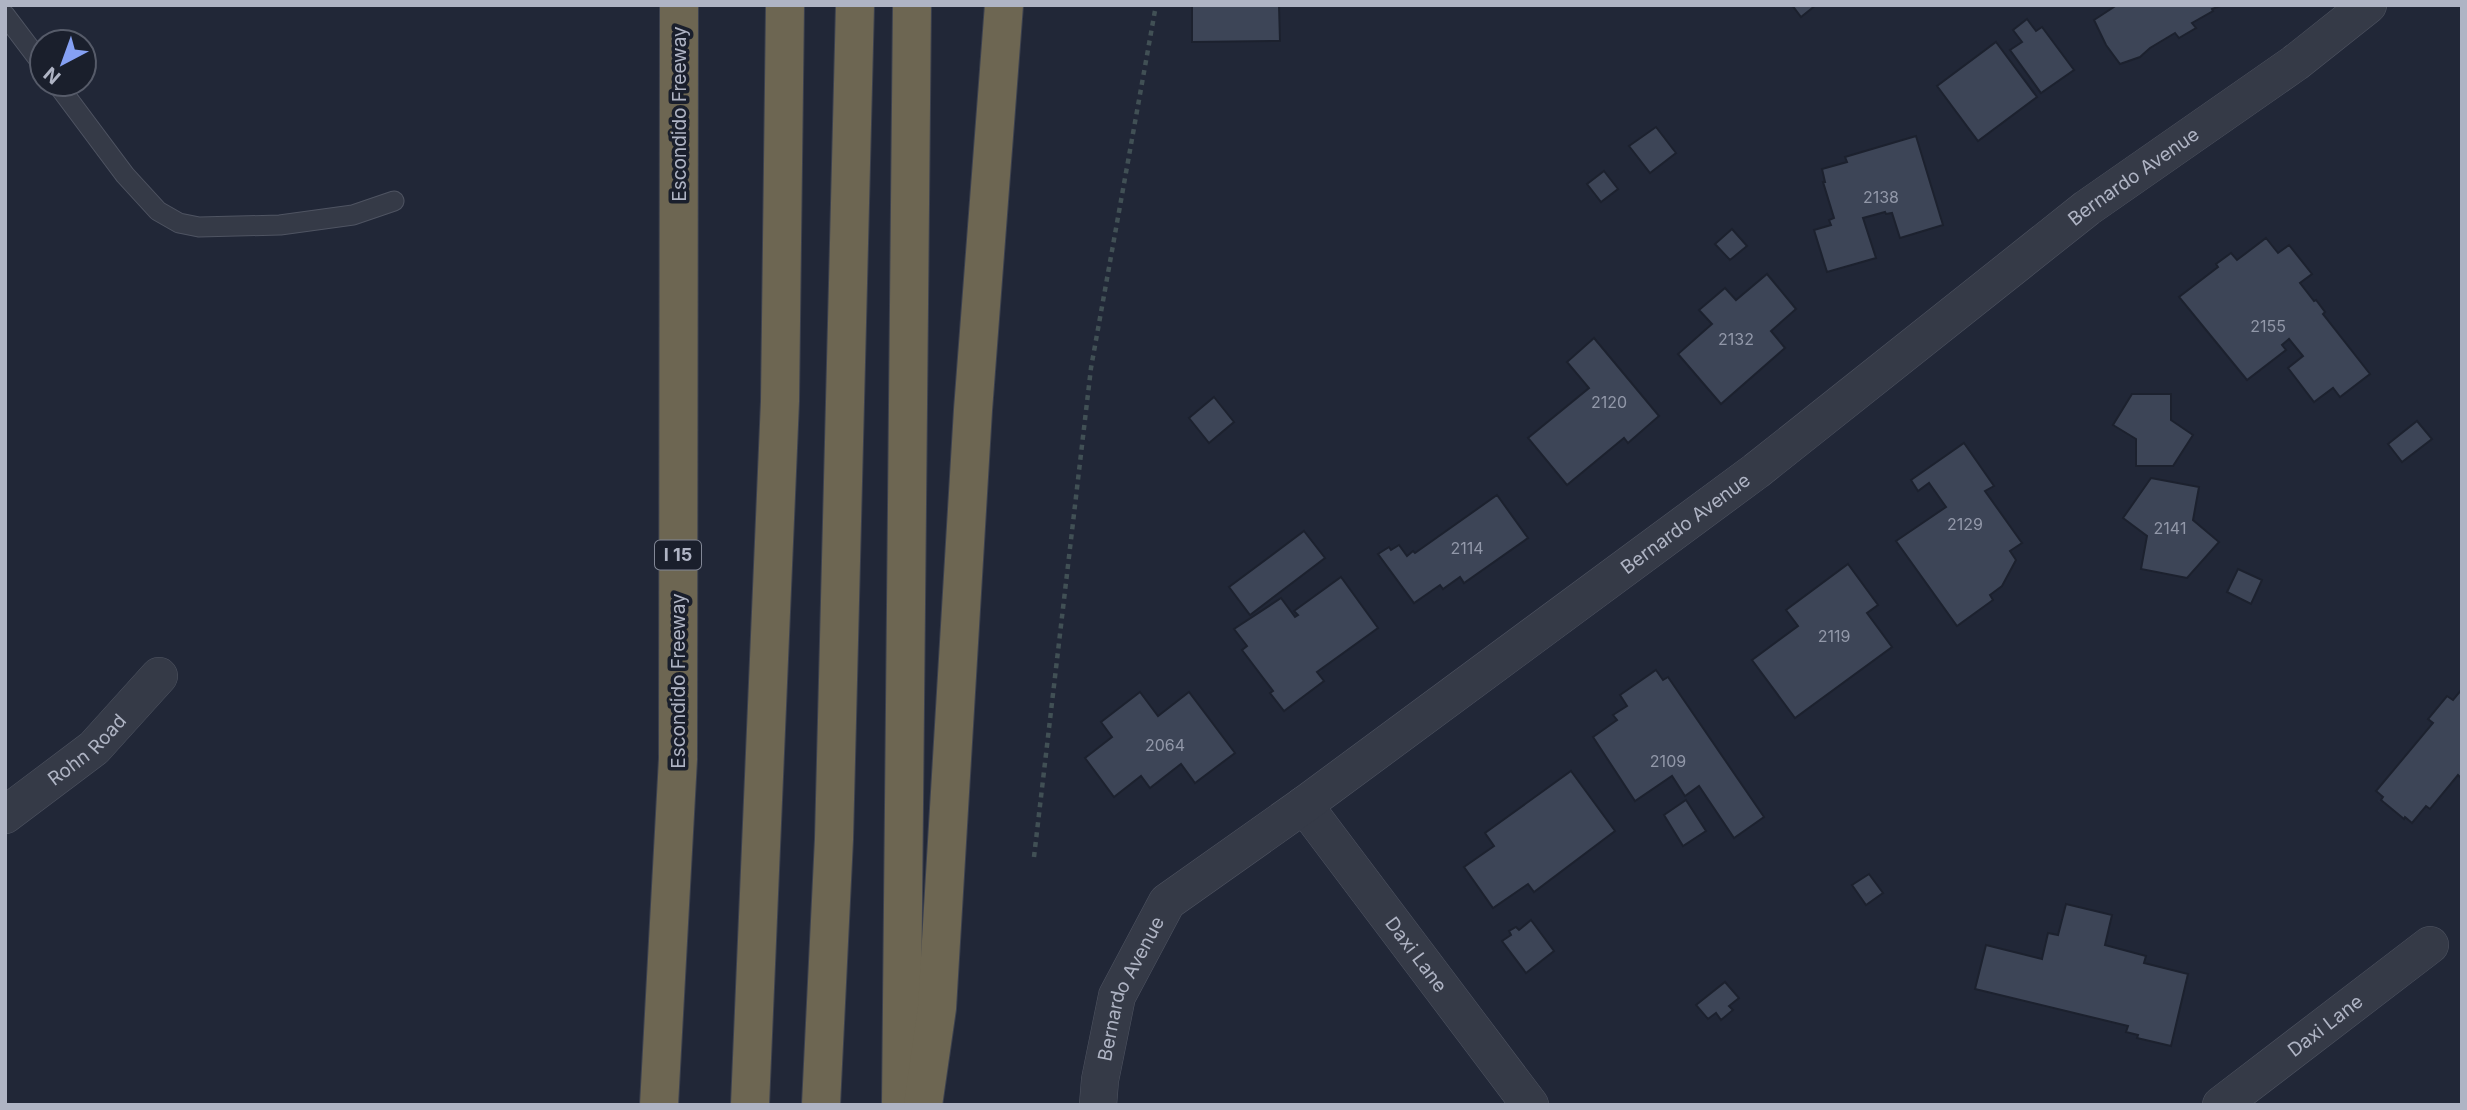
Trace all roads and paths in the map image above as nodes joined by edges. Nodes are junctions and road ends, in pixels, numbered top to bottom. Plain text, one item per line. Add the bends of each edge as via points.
1 (679, 5) edge
2 (785, 5) edge
3 (855, 5) edge
4 (912, 5) edge
5 (1004, 5) edge
6 (1156, 5) edge
7 (2368, 5) edge
8 (5, 15) edge
9 (28, 46) edge
10 (68, 98) edge
11 (394, 201) dead end
12 (159, 676) dead end
13 (1304, 805) junction
14 (5, 815) edge
15 (1034, 857) dead end
16 (2430, 945) dead end
17 (659, 1105) edge
18 (750, 1105) edge
19 (821, 1105) edge
20 (901, 1105) edge
21 (923, 1105) edge
22 (1098, 1105) edge
23 (1530, 1105) edge
24 (2221, 1105) edge

1 - 17 highway, Escondido Freeway / I 15 via 678,758
2 - 18 highway via 780,401
3 - 19 highway via 834,839
4 - 20 highway
5 - 21 highway via 973,410 937,1008
6 - 15 path via 1091,368
7 - 13 street, Bernardo Avenue via 2295,63 2087,208 1756,471
8 - 9 lane
10 - 11 lane via 125,174 158,211 179,223 198,227 280,225 353,215
12 - 14 street, Rohn Road via 94,748
13 - 22 street, Bernardo Avenue via 1167,902 1116,996
13 - 23 street, Daxi Lane
16 - 24 street, Daxi Lane

